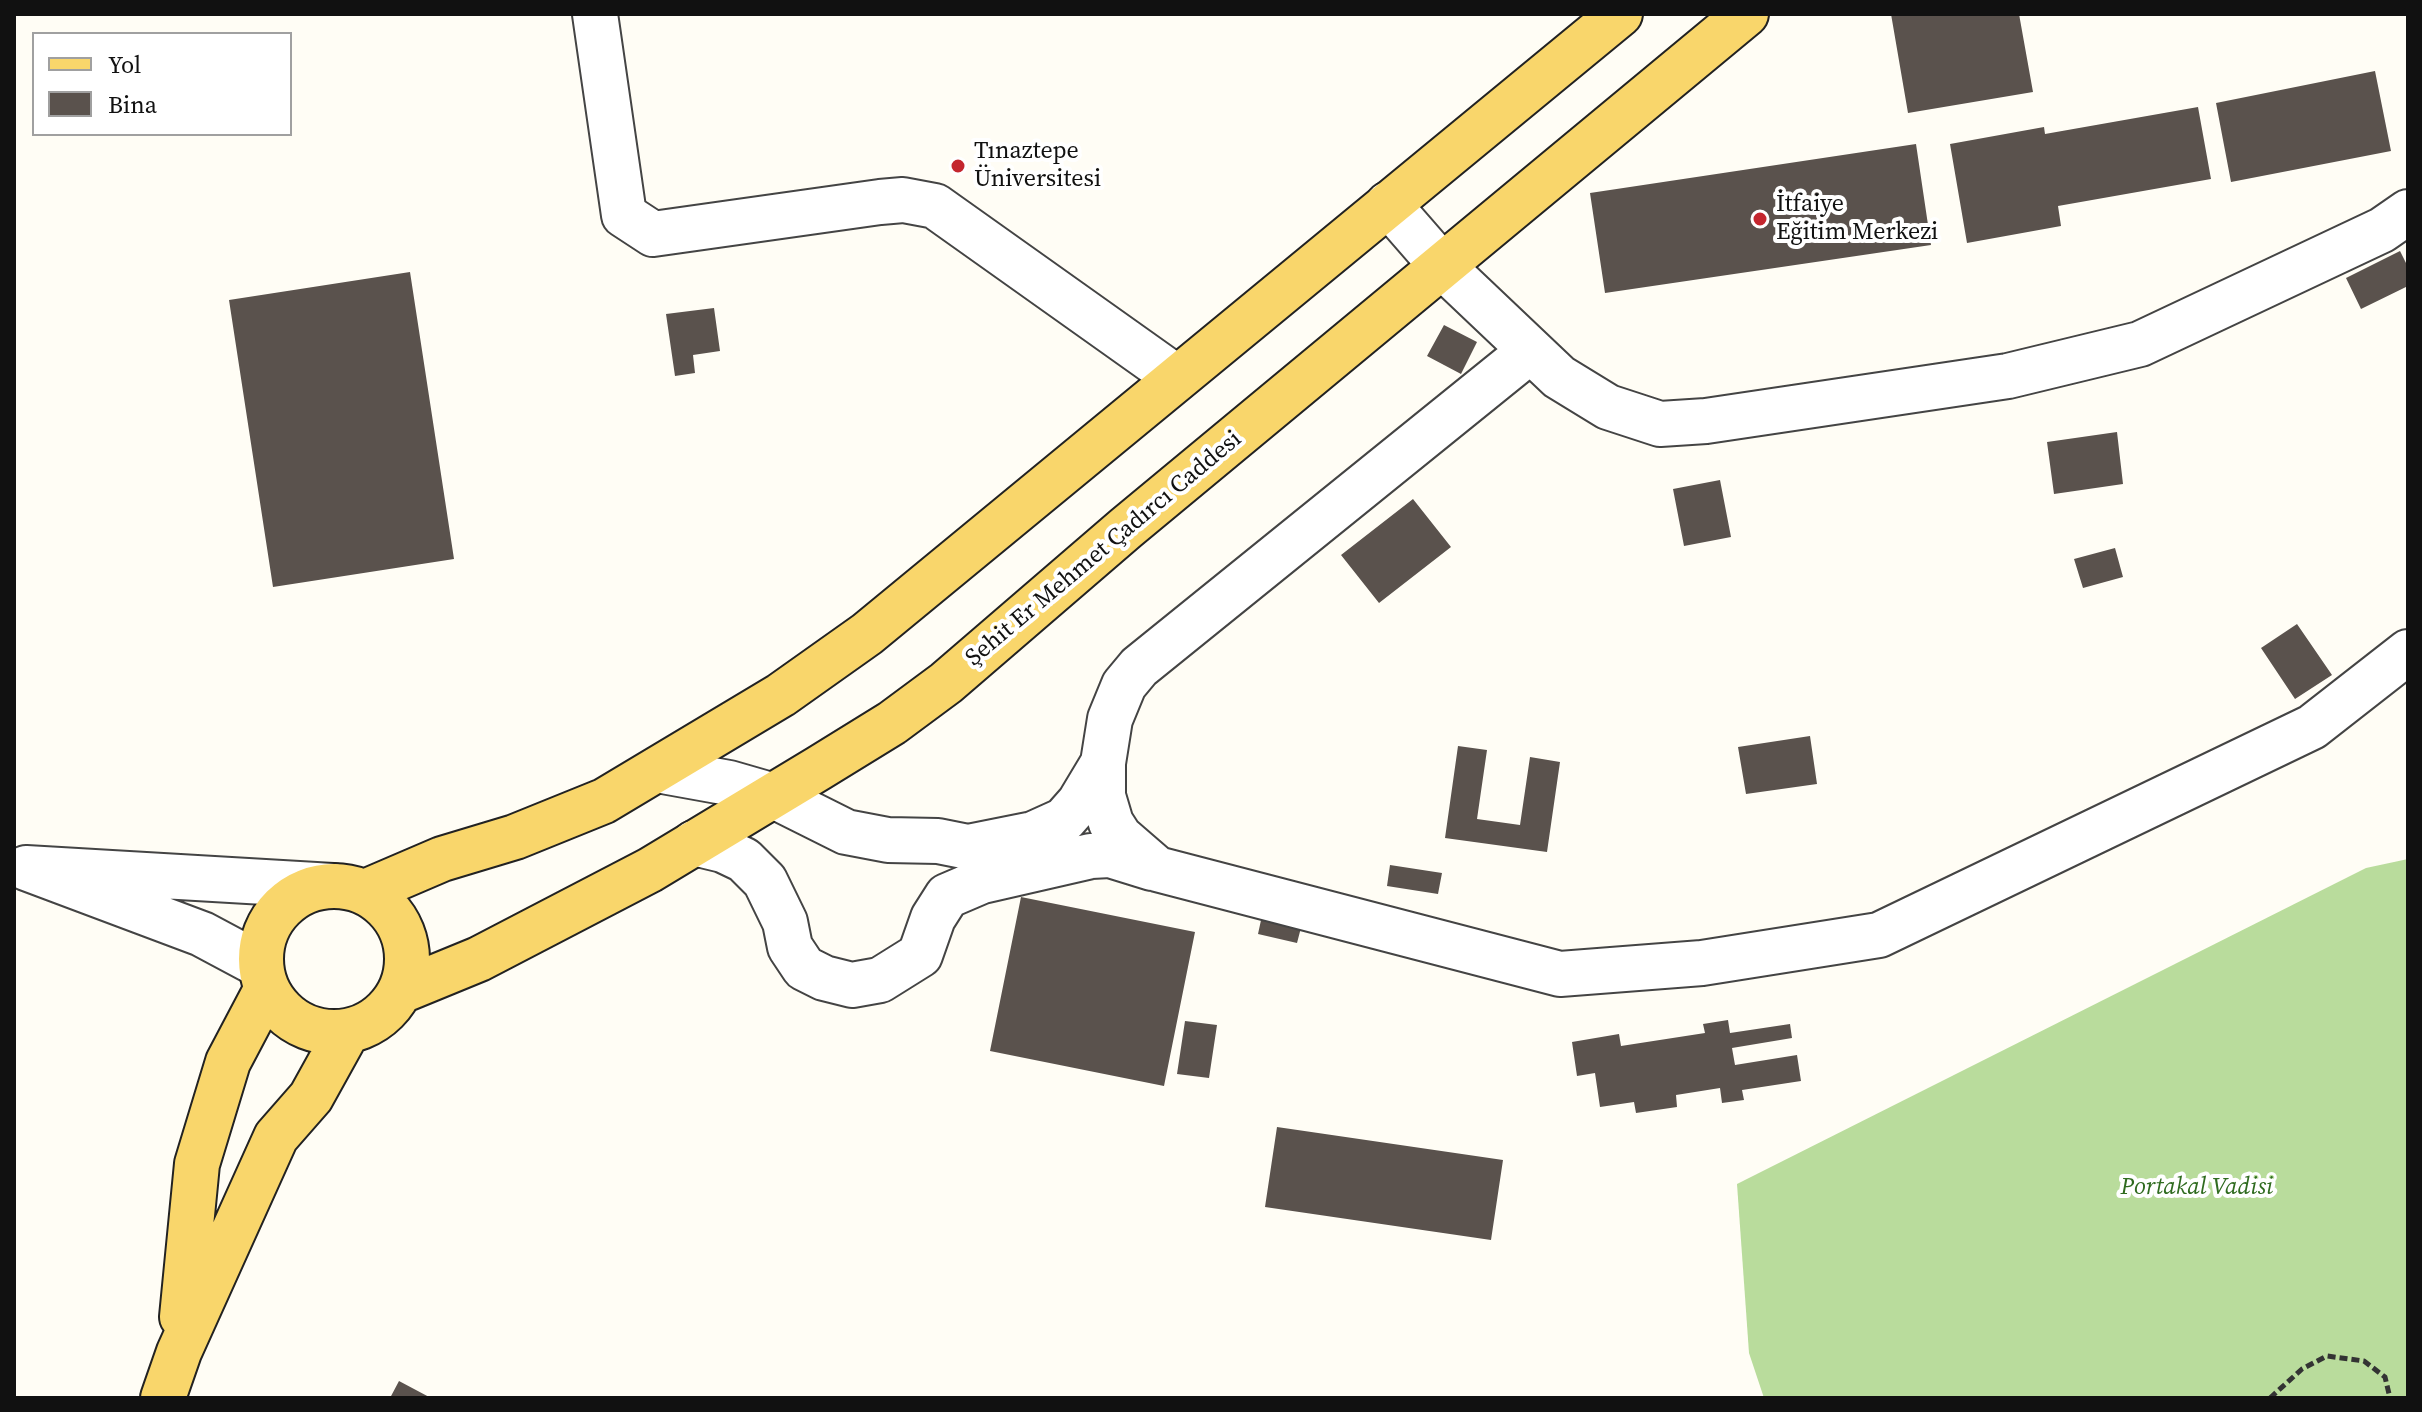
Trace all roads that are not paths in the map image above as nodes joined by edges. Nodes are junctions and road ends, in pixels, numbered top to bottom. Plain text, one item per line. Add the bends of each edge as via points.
1 (595, 14) edge
2 (1620, 14) edge
3 (1746, 14) edge
4 (1388, 204) junction
5 (2408, 212) edge
6 (1442, 266) junction
7 (1530, 351) junction
8 (1177, 378) junction
9 (2408, 652) edge
10 (1103, 763) junction
11 (657, 770) junction
12 (774, 796) junction
13 (888, 840) junction
14 (694, 843) junction
15 (20, 866) edge
16 (1157, 869) junction
17 (349, 889) junction
18 (933, 918) junction
19 (263, 977) junction
20 (401, 991) junction
21 (347, 1032) junction
22 (179, 1352) junction
23 (163, 1398) edge

1 - 8 street via 624,215 653,234 880,202 935,206
2 - 4 main road
3 - 6 main road, Şehit Er Mehmet Çadırcı Caddesi
4 - 6 street
4 - 8 main road
5 - 7 street via 2382,230 2140,344 2008,376 1660,424 1608,407 1559,377
6 - 7 street
6 - 12 main road, Şehit Er Mehmet Çadırcı Caddesi via 946,683
7 - 10 street via 1139,667 1124,685 1110,719
8 - 11 main road via 867,634 781,695
9 - 16 street via 2312,727 1879,935 1702,963 1560,974
10 - 13 street via 1064,820 1033,834 968,847
10 - 16 street via 1103,796 1111,823
11 - 12 street
11 - 17 main road via 604,801 515,837
12 - 13 street via 846,832
12 - 14 main road, Şehit Er Mehmet Çadırcı Caddesi
13 - 18 street via 918,861 931,891
14 - 18 street via 744,860 765,881 785,922 790,947 804,968 824,978 852,985 899,970 920,955
14 - 20 main road, Şehit Er Mehmet Çadırcı Caddesi via 479,959
15 - 17 street
15 - 19 street via 202,934
16 - 18 street via 1110,855 1091,856 982,881 947,896
17 - 19 main road via 310,889 288,901 262,941
17 - 20 main road via 385,905 399,923 407,946
19 - 21 main road via 280,1010 299,1024 322,1032
19 - 22 main road via 228,1062 197,1164
20 - 21 main road via 369,1024
21 - 22 main road via 311,1097 276,1137
22 - 23 main road

